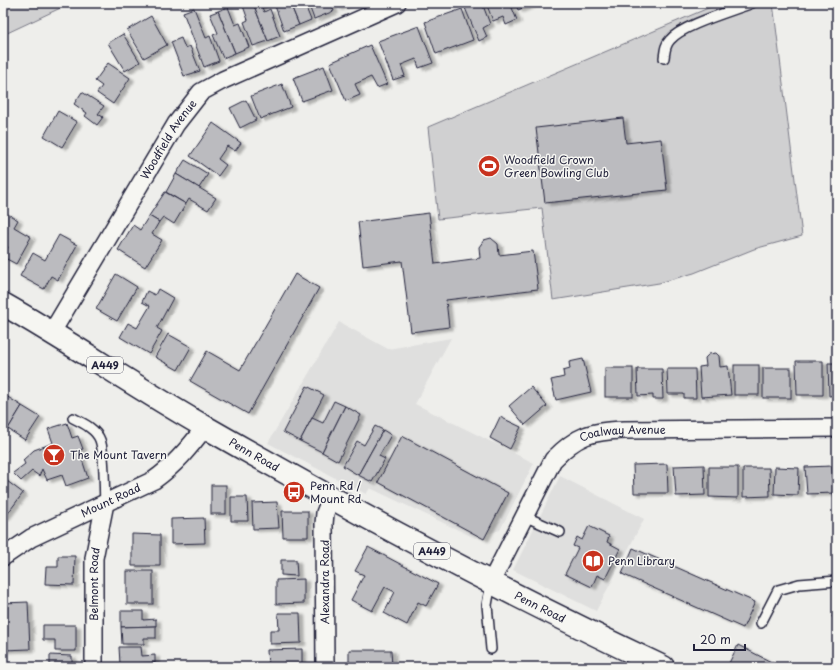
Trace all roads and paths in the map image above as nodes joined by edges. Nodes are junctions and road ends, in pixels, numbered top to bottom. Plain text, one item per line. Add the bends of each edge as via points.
1 (396, 3) edge
2 (752, 3) edge
3 (664, 58) dead end
4 (3, 304) edge
5 (52, 332) junction
6 (74, 418) dead end
7 (205, 427) junction
8 (837, 428) edge
9 (331, 498) junction
10 (105, 503) junction
11 (524, 516) junction
12 (560, 532) dead end
13 (3, 557) edge
14 (837, 581) edge
15 (491, 582) junction
16 (761, 623) dead end
17 (490, 649) dead end
18 (654, 665) edge
19 (94, 667) edge
20 (325, 667) edge

1 - 5 street, Woodfield Avenue via 222,80 201,92 176,124
2 - 3 lane via 683,30 669,41
4 - 5 highway, Penn Road / A449
5 - 7 highway, Penn Road / A449
6 - 10 lane via 88,426 100,439
7 - 9 highway, Penn Road / A449
7 - 10 street, Mount Road via 170,469 154,480
8 - 11 street, Coalway Avenue via 595,432 574,440 553,460
9 - 15 highway, Penn Road / A449
9 - 20 street, Alexandra Road via 324,524
10 - 13 street, Mount Road via 31,538
10 - 19 street, Belmont Road via 94,558
11 - 12 lane
11 - 15 street, Coalway Avenue
14 - 16 lane via 799,584 778,590
15 - 17 lane via 487,604
15 - 18 highway, Penn Road / A449

